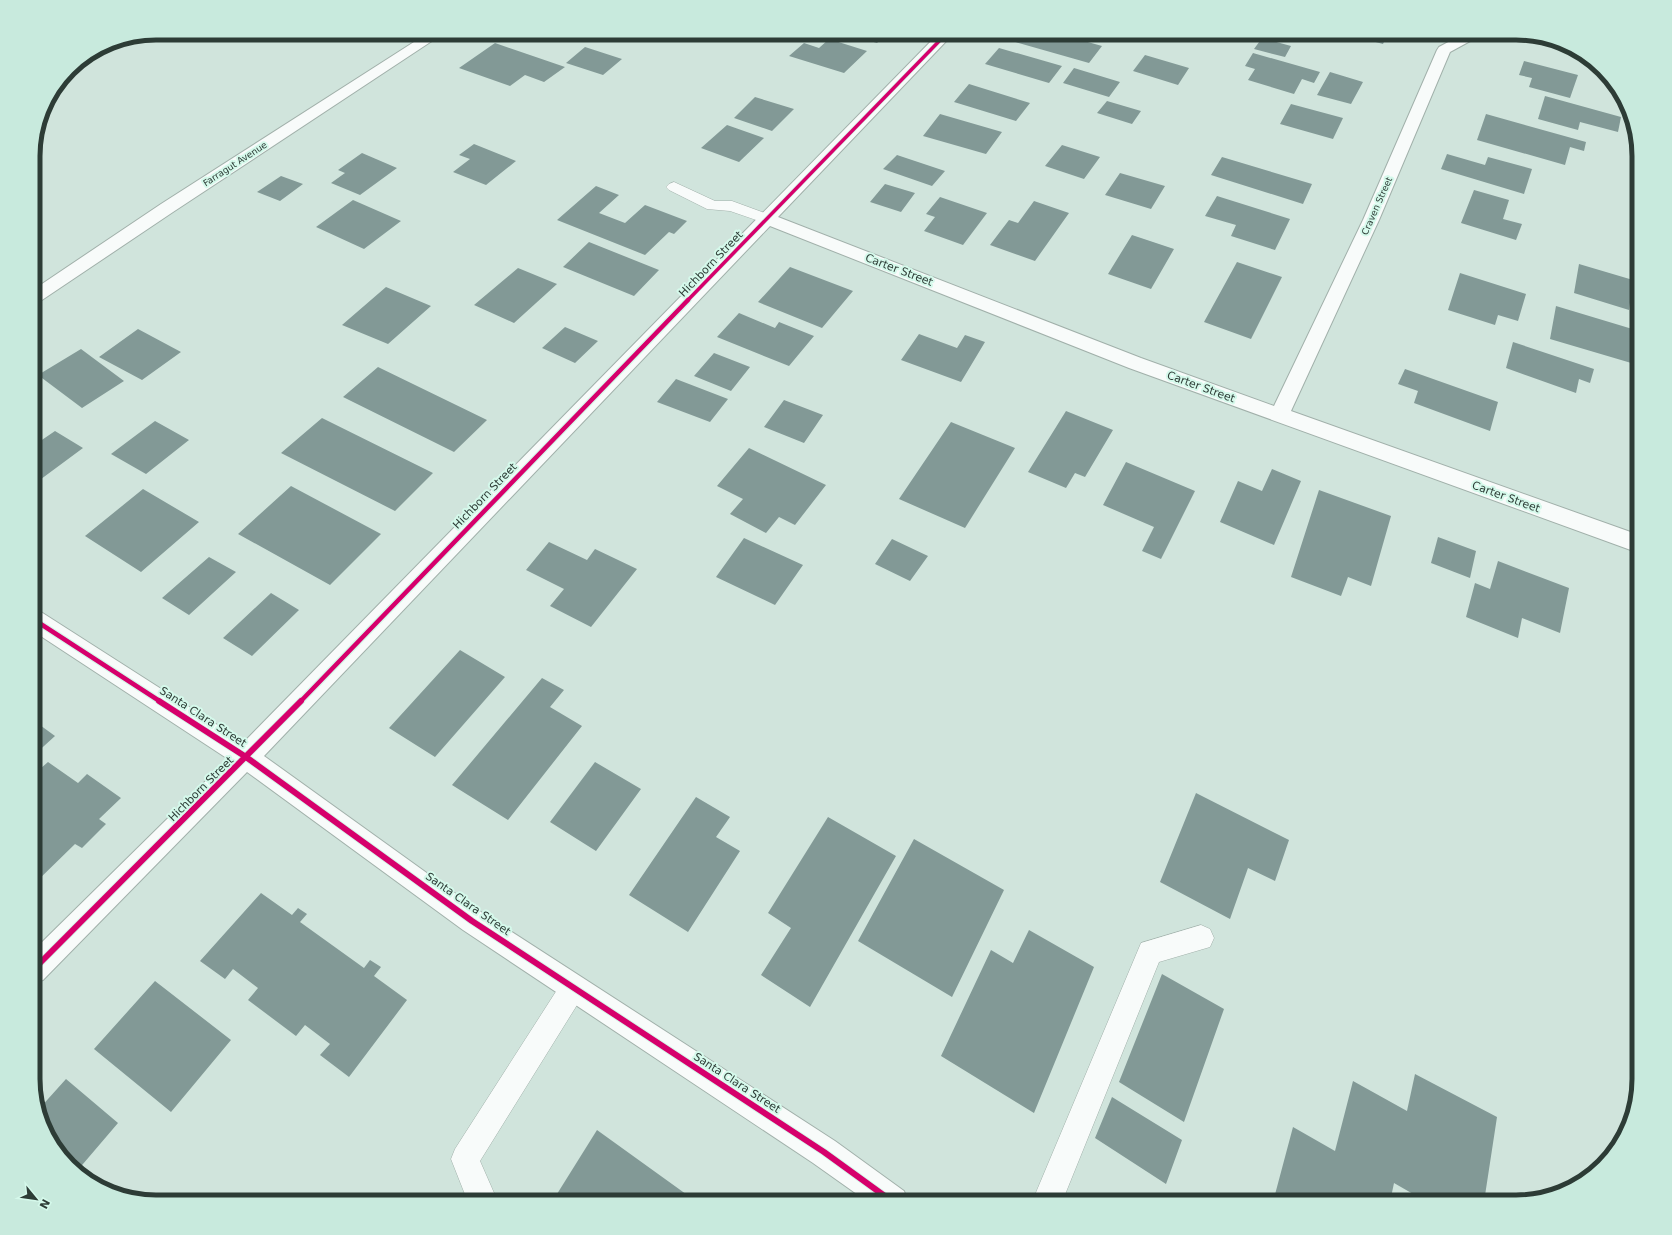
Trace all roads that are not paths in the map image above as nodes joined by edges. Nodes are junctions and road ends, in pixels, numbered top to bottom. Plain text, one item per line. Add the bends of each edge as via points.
1 (426, 40) edge
2 (941, 40) edge
3 (1460, 40) edge
4 (674, 187) dead end
5 (768, 219) junction
6 (40, 293) edge
7 (1279, 416) junction
8 (1632, 542) edge
9 (40, 624) edge
10 (246, 757) junction
11 (1201, 938) dead end
12 (40, 963) edge
13 (574, 988) junction
14 (480, 1195) edge
15 (883, 1195) edge
16 (1050, 1195) edge

1 - 6 street, Farragut Avenue
2 - 5 street, Hichborn Street
3 - 7 street, Craven Street via 1444,50 1371,220
4 - 5 lane via 712,206 732,206
5 - 7 street, Carter Street via 1135,363
5 - 10 street, Hichborn Street
7 - 8 street, Carter Street
9 - 10 street, Santa Clara Street
10 - 12 street, Hichborn Street
10 - 13 street, Santa Clara Street via 472,921
11 - 16 lane via 1150,952
13 - 14 lane via 465,1160
13 - 15 street, Santa Clara Street via 824,1152

